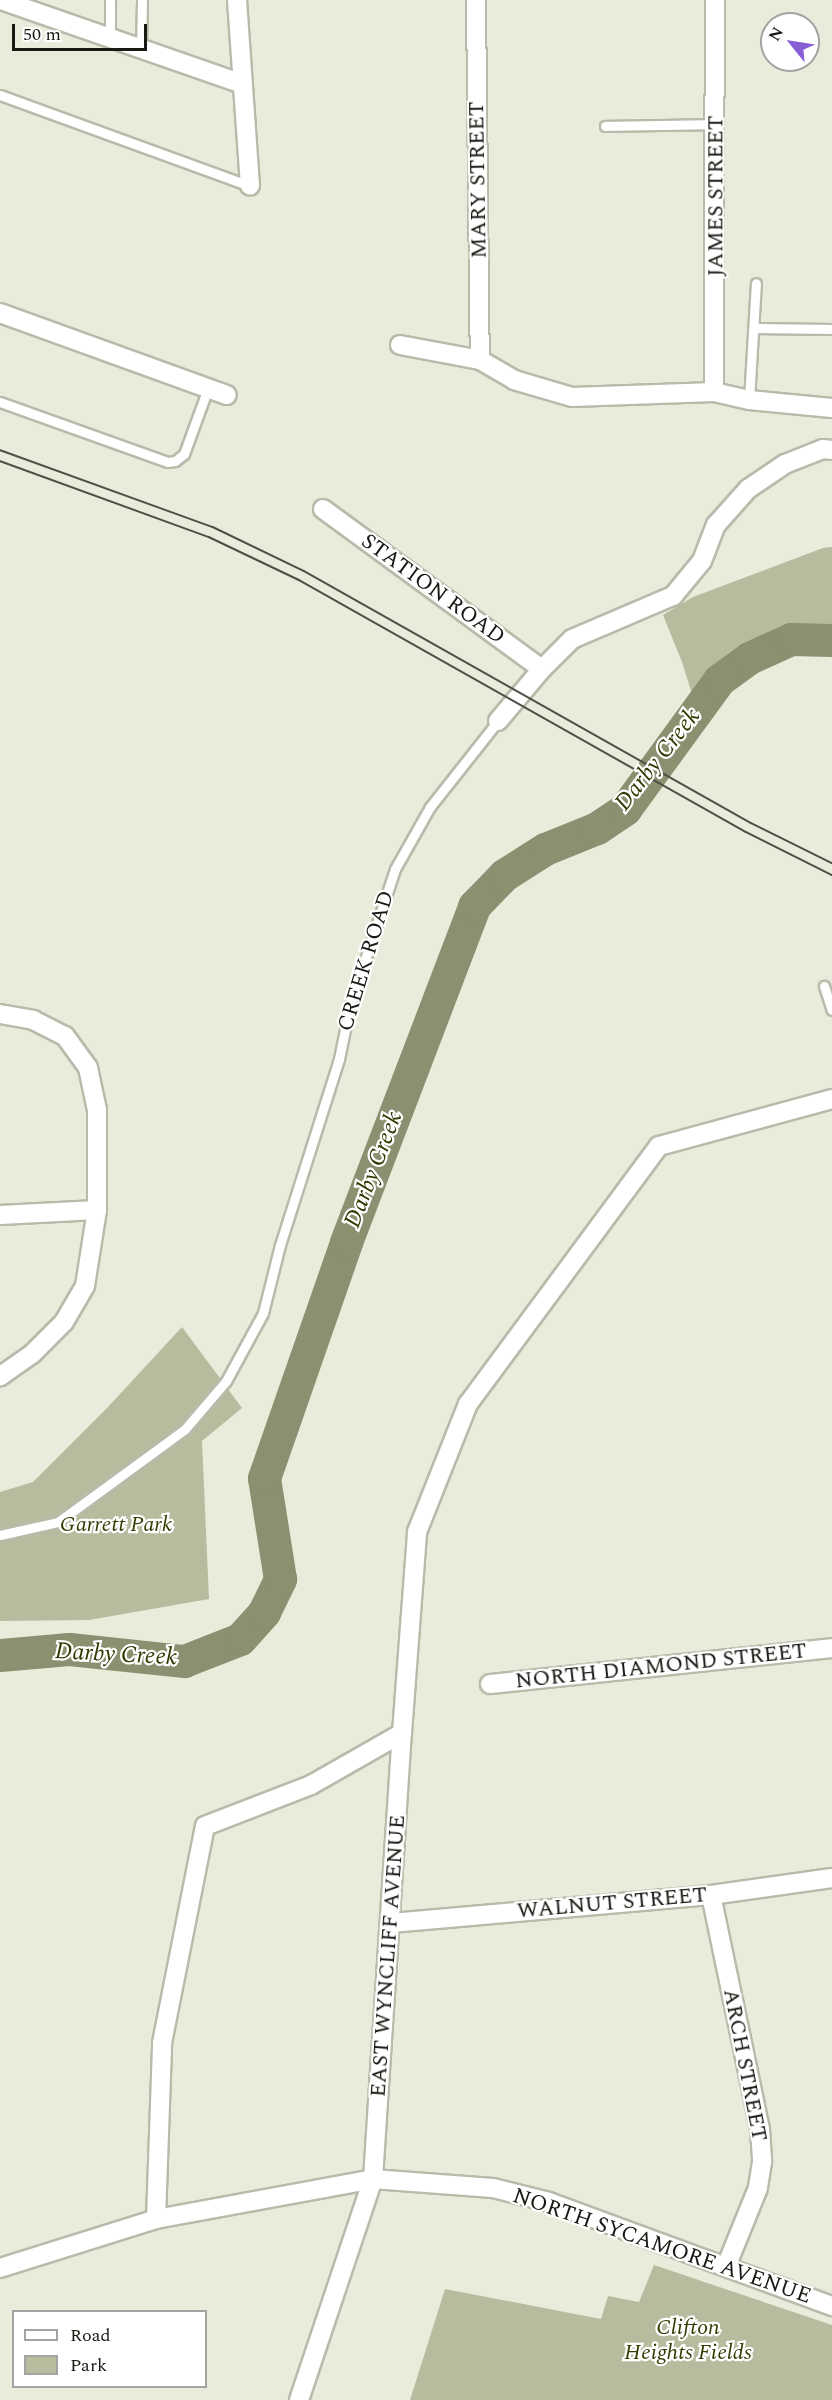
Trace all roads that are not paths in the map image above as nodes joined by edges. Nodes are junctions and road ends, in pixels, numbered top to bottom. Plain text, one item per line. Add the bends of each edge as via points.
1 (1, 0) edge
2 (110, 0) edge
3 (142, 0) edge
4 (237, 0) edge
5 (476, 0) edge
6 (715, 0) edge
7 (31, 5) edge
8 (110, 38) junction
9 (141, 49) junction
10 (242, 84) junction
11 (0, 95) edge
12 (716, 124) junction
13 (605, 126) dead end
14 (250, 186) joint
15 (756, 283) dead end
16 (1, 316) edge
17 (754, 328) junction
18 (832, 329) edge
19 (400, 345) dead end
20 (480, 360) junction
21 (208, 388) junction
22 (714, 392) junction
23 (227, 395) dead end
24 (749, 400) junction
25 (0, 402) edge
26 (832, 408) edge
27 (832, 450) edge
28 (323, 509) dead end
29 (542, 669) junction
30 (498, 721) joint
31 (824, 986) dead end
32 (832, 1010) edge
33 (0, 1014) edge
34 (832, 1099) edge
35 (97, 1210) junction
36 (0, 1215) edge
37 (0, 1376) edge
38 (0, 1535) edge
39 (832, 1648) edge
40 (490, 1684) dead end
41 (402, 1733) junction
42 (832, 1878) edge
43 (711, 1895) junction
44 (391, 1923) junction
45 (373, 2179) junction
46 (156, 2218) junction
47 (726, 2267) junction
48 (0, 2268) edge
49 (832, 2306) edge
50 (299, 2400) edge

1 - 7 street
2 - 8 lane
3 - 9 lane
4 - 10 street
5 - 20 street, MARY STREET
6 - 12 street, JAMES STREET
7 - 8 street
8 - 9 street
9 - 10 street
10 - 14 street
11 - 14 lane
12 - 13 lane
12 - 22 street, JAMES STREET
15 - 17 lane
16 - 21 street
17 - 18 lane
17 - 24 lane
19 - 20 street
20 - 22 street via 514,380 572,397
21 - 23 street
21 - 25 lane via 184,454 168,462
22 - 24 street
24 - 26 street
27 - 29 street, CREEK ROAD via 785,464 748,489 716,525 702,561 672,596 572,639
28 - 29 street, STATION ROAD
29 - 30 street, CREEK ROAD
30 - 38 lane, CREEK ROAD via 430,807 395,869 350,1005 339,1059 280,1245 263,1313 226,1381 185,1429 58,1522
31 - 32 lane
33 - 35 street via 33,1020 65,1036 88,1068 98,1110
34 - 41 street, EAST WYNCLIFF AVENUE via 659,1146 468,1404 417,1532
35 - 36 street
35 - 37 street via 85,1286 64,1322 32,1354
39 - 40 street, NORTH DIAMOND STREET
41 - 44 street, EAST WYNCLIFF AVENUE
41 - 46 street via 311,1785 205,1826 162,2043
42 - 43 street, WALNUT STREET
43 - 44 street, WALNUT STREET
43 - 47 street, ARCH STREET via 760,2130 762,2163 758,2188
44 - 45 street, EAST WYNCLIFF AVENUE
45 - 46 street, NORTH SYCAMORE AVENUE
45 - 47 street, NORTH SYCAMORE AVENUE via 493,2188 538,2200
45 - 50 street, EAST WYNCLIFF AVENUE
46 - 48 street, NORTH SYCAMORE AVENUE
47 - 49 street, NORTH SYCAMORE AVENUE

